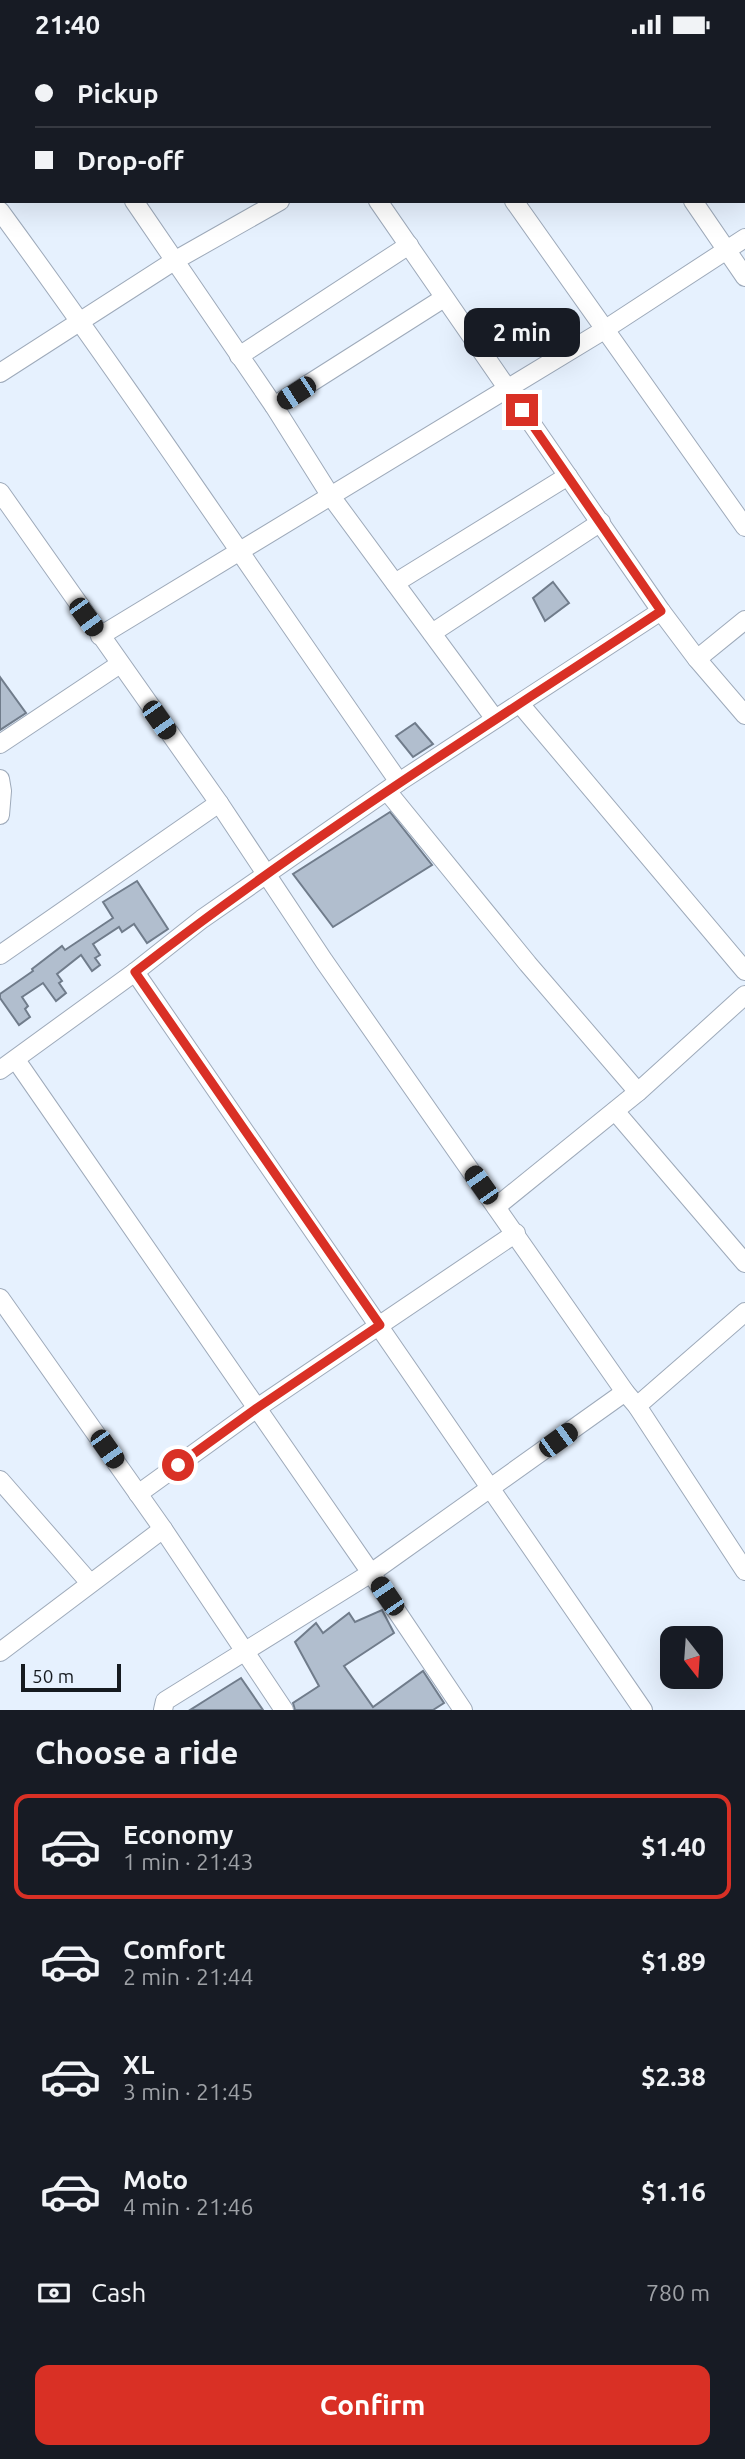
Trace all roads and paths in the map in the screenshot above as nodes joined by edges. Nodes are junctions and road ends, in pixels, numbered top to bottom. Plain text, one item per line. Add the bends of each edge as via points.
1 (135, 203) edge
2 (272, 203) edge
3 (379, 203) edge
4 (515, 203) edge
5 (694, 203) edge
6 (253, 208) edge
7 (0, 211) edge
8 (745, 238) edge
9 (409, 245) junction
10 (727, 250) junction
11 (174, 261) junction
12 (745, 277) edge
13 (444, 298) junction
14 (81, 322) junction
15 (604, 330) junction
16 (239, 356) junction
17 (0, 373) edge
18 (507, 388) junction
19 (274, 406) junction
20 (568, 476) junction
21 (0, 492) edge
22 (330, 495) junction
23 (601, 522) junction
24 (745, 527) edge
25 (237, 551) junction
26 (395, 583) junction
27 (661, 611) junction
28 (745, 620) edge
29 (432, 633) junction
30 (100, 636) junction
31 (697, 659) junction
32 (120, 664) junction
33 (520, 704) junction
34 (745, 715) edge
35 (495, 719) junction
36 (0, 744) edge
37 (0, 779) edge
38 (393, 786) junction
39 (219, 803) junction
40 (0, 814) edge
41 (268, 875) junction
42 (0, 955) edge
43 (745, 971) edge
44 (135, 972) junction
45 (741, 1007) edge
46 (16, 1059) junction
47 (0, 1070) edge
48 (638, 1092) junction
49 (615, 1111) junction
50 (496, 1207) junction
51 (516, 1233) junction
52 (745, 1263) edge
53 (0, 1298) edge
54 (745, 1312) edge
55 (380, 1325) junction
56 (625, 1392) junction
57 (638, 1406) junction
58 (257, 1408) junction
59 (0, 1480) edge
60 (490, 1488) junction
61 (138, 1494) junction
62 (163, 1529) junction
63 (745, 1571) edge
64 (372, 1573) junction
65 (90, 1583) junction
66 (0, 1652) edge
67 (244, 1653) junction
68 (163, 1710) edge
69 (284, 1710) edge
70 (463, 1710) edge
71 (643, 1710) edge

1 - 11 street
2 - 6 street
3 - 9 street
4 - 15 street
5 - 10 street
6 - 11 street
7 - 14 street
8 - 10 street
9 - 13 street
9 - 16 street
10 - 12 street
10 - 15 street
11 - 14 street
11 - 16 street
13 - 18 street
13 - 19 street
14 - 17 street
14 - 25 street
15 - 18 street
15 - 24 street
16 - 19 street
18 - 20 street
18 - 22 street
19 - 22 street
20 - 23 street
20 - 26 street
21 - 30 street
22 - 25 street
22 - 26 street
23 - 27 street
23 - 29 street
25 - 30 street
25 - 38 street
26 - 29 street
27 - 31 street
27 - 33 street
28 - 31 street
29 - 35 street
30 - 32 street
31 - 34 street
32 - 36 street
32 - 39 street
33 - 35 street
33 - 43 street
35 - 38 street
37 - 40 street
38 - 41 street
38 - 48 street via 528,964
39 - 41 street
39 - 42 street
41 - 44 street
41 - 50 street
44 - 46 street
44 - 55 street
45 - 48 street
46 - 47 street
46 - 58 street
48 - 49 street
49 - 50 street
49 - 52 street
50 - 51 street
51 - 55 street
51 - 56 street
53 - 61 street
54 - 57 street
55 - 58 street
55 - 60 street
56 - 57 street
56 - 60 street
57 - 63 street
58 - 61 street
58 - 64 street
59 - 65 street
60 - 64 street
60 - 71 street
61 - 62 street
62 - 65 street
62 - 67 street
64 - 67 street
64 - 70 street
65 - 66 street
67 - 68 street via 165,1701
67 - 69 street

